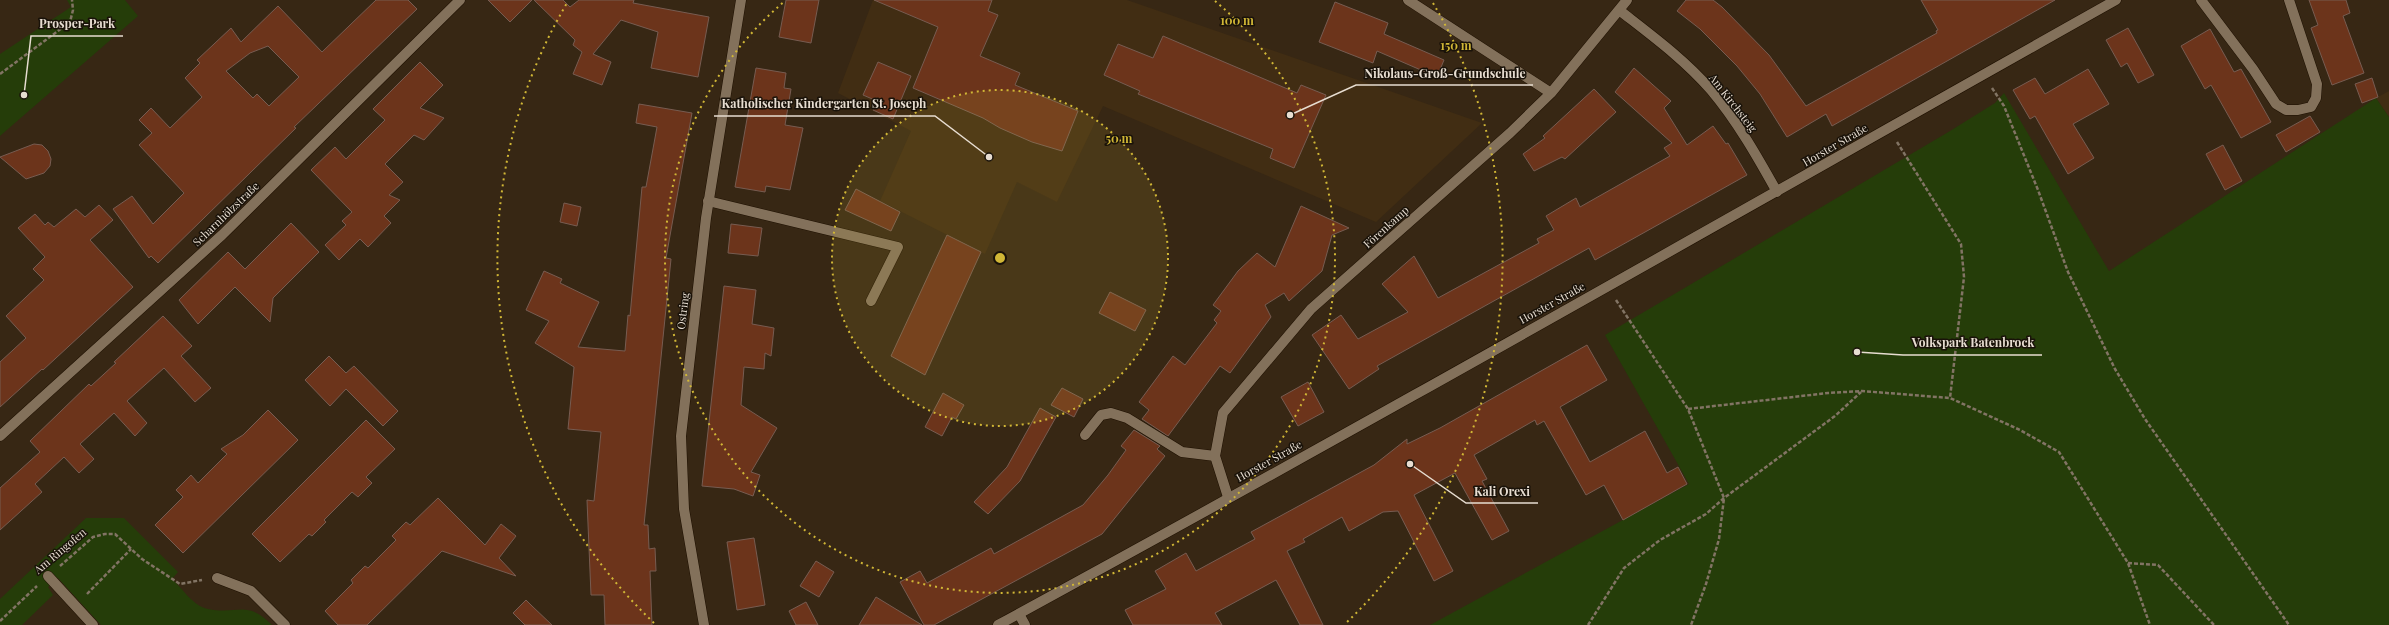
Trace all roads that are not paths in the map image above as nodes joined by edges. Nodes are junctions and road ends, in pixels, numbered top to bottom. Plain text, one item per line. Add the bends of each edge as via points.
1 (460, 0) edge
2 (741, 0) edge
3 (1408, 0) edge
4 (2116, 0) edge
5 (2201, 0) edge
6 (2290, 0) edge
7 (1623, 5) edge
8 (1551, 93) junction
9 (1777, 192) junction
10 (708, 201) junction
11 (871, 301) dead end
12 (1085, 435) dead end
13 (0, 436) edge
14 (1215, 456) junction
15 (1228, 497) junction
16 (48, 576) road end
17 (217, 578) road end
18 (1019, 614) junction
19 (93, 625) edge
20 (285, 625) edge
21 (704, 625) edge
22 (998, 625) edge
23 (1025, 625) edge

1 - 13 main road, Scharnhölzstraße via 222,235
2 - 10 main road, Ostring
3 - 8 main road
4 - 9 main road, Horster Straße
5 - 6 main road via 2276,104 2286,110 2298,110 2311,107 2316,98 2318,84
7 - 8 main road, Förenkamp
7 - 9 main road, Am Kirchsteig via 1710,90 1747,138
8 - 14 main road, Förenkamp via 1510,133 1311,309 1223,414
9 - 15 main road, Horster Straße
10 - 11 main road via 898,247
10 - 21 main road, Ostring via 681,436 684,509
12 - 14 main road via 1101,415 1111,414 1127,418 1182,452
14 - 15 main road, Förenkamp
15 - 18 main road, Horster Straße
16 - 19 main road
17 - 20 main road via 251,591
18 - 22 main road, Horster Straße
18 - 23 main road

